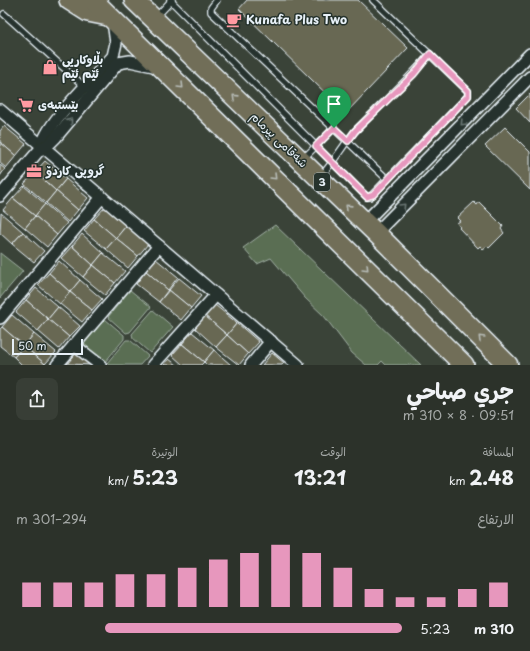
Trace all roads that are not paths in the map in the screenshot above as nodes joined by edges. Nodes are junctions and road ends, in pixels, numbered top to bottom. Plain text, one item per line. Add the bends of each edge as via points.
1 (69, 0) edge
2 (93, 0) edge
3 (134, 0) edge
4 (171, 0) edge
5 (216, 0) edge
6 (373, 0) edge
7 (4, 14) dead end
8 (111, 18) junction
9 (155, 19) junction
10 (430, 54) junction
11 (530, 54) edge
12 (162, 68) junction
13 (530, 76) edge
14 (500, 84) junction
15 (85, 88) junction
16 (512, 95) junction
17 (483, 102) junction
18 (0, 110) edge
19 (494, 113) junction
20 (334, 128) junction
21 (348, 141) junction
22 (316, 146) junction
23 (42, 147) junction
24 (300, 161) junction
25 (333, 163) junction
26 (319, 179) junction
27 (387, 179) junction
28 (0, 196) edge
29 (102, 198) junction
30 (370, 228) junction
31 (159, 246) junction
32 (216, 295) junction
33 (0, 318) edge
34 (270, 341) junction
35 (74, 345) junction
36 (57, 365) edge
37 (100, 365) edge
38 (153, 365) edge
39 (251, 365) edge
40 (298, 365) edge
41 (464, 365) edge
42 (508, 365) edge

1 - 8 highway via 88,12
2 - 8 highway
3 - 9 highway, شەقامی پیرمام / 3
4 - 9 lane
4 - 22 lane
5 - 20 lane via 211,12
6 - 10 lane
7 - 15 lane
8 - 12 highway
8 - 15 street via 116,43 113,56
24 -> 9 highway, شەقامی پیرمام / 3
10 - 21 lane via 414,74 355,131
10 - 27 lane via 468,91 468,96
11 - 14 street
23 -> 12 street via 56,137 118,63 130,61
12 -> 41 highway
13 - 16 street
14 - 16 street
14 - 17 street
15 - 23 street via 48,130
16 - 19 street
17 - 19 street
17 -> 30 street
18 - 23 street
30 -> 19 street
20 - 21 lane
20 - 22 lane
21 - 25 lane
21 - 27 lane
22 - 24 lane
22 - 25 lane
23 - 28 street
23 - 29 street
24 - 26 highway, شەقامی پیرمام / 3
25 - 26 lane
25 - 27 lane via 367,197 373,195
30 -> 26 highway, شەقامی پیرمام / 3
29 - 31 street
29 - 33 street
42 -> 30 highway, شەقامی پیرمام / 3
31 - 32 street
31 - 35 street
32 - 34 street
32 - 38 street
34 - 39 street
34 - 40 street
35 - 36 street
35 - 37 street

